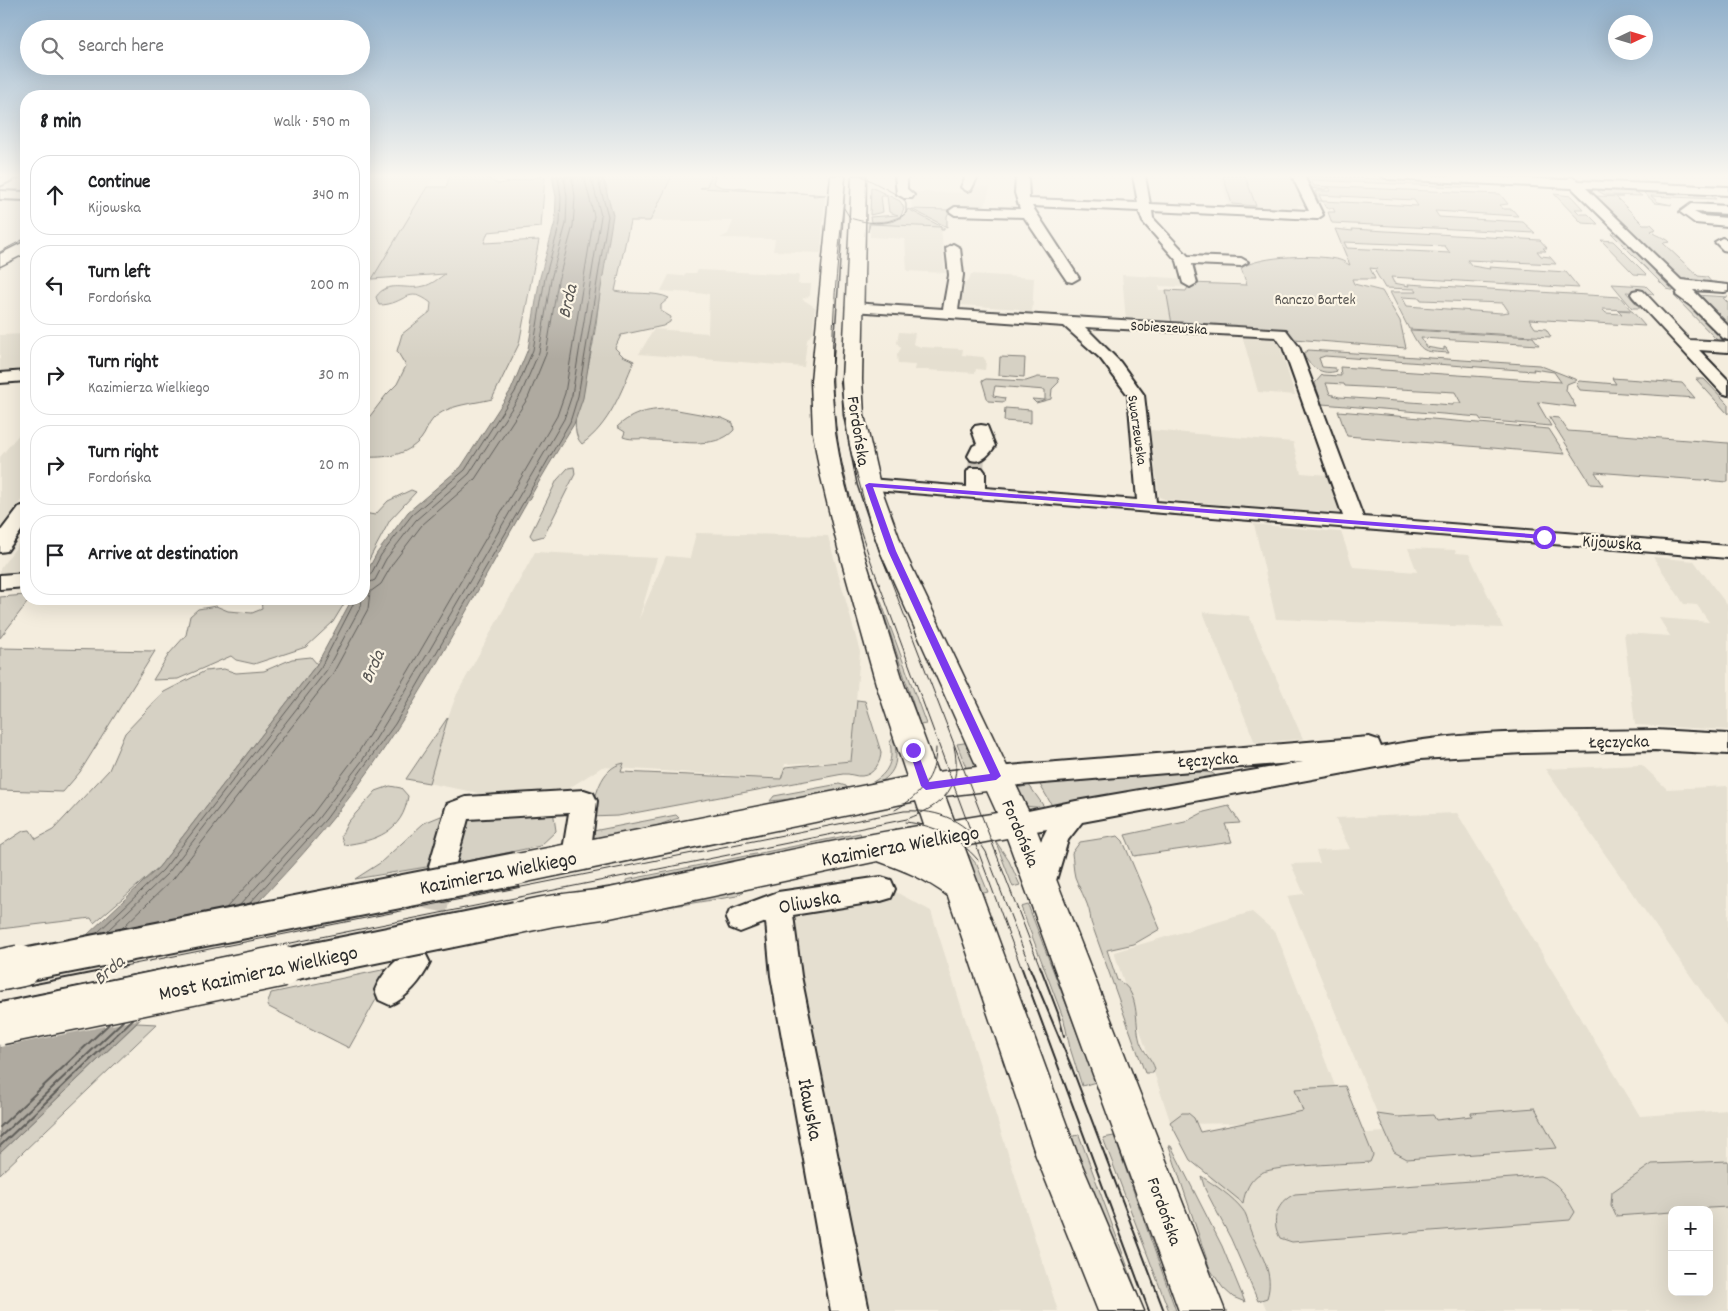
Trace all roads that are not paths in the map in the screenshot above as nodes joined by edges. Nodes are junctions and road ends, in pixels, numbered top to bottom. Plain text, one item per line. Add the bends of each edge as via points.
1 (833, 237) edge
2 (856, 237) edge
3 (1046, 237) edge
4 (1163, 237) edge
5 (1629, 237) edge
6 (953, 248) dead end
7 (20, 249) edge
8 (1184, 260) junction
9 (0, 261) edge
10 (1241, 262) dead end
11 (1072, 278) dead end
12 (1190, 283) dead end
13 (1677, 284) junction
14 (1724, 288) dead end
15 (1638, 294) dead end
16 (853, 307) junction
17 (950, 314) junction
18 (1068, 322) junction
19 (1728, 335) edge
20 (1685, 344) junction
21 (1728, 347) edge
22 (20, 376) edge
23 (0, 378) edge
24 (1728, 390) edge
25 (981, 430) dead end
26 (869, 485) junction
27 (976, 492) junction
28 (1147, 505) junction
29 (20, 519) edge
30 (1355, 523) junction
31 (0, 546) edge
32 (1728, 552) edge
33 (20, 580) edge
34 (0, 582) edge
35 (907, 732) junction
36 (1728, 744) edge
37 (1420, 749) junction
38 (996, 776) junction
39 (926, 786) junction
40 (879, 795) junction
41 (1076, 812) junction
42 (1018, 823) junction
43 (944, 836) junction
44 (876, 848) junction
45 (576, 856) junction
46 (443, 866) tunnel mouth
47 (1042, 885) junction
48 (962, 887) junction
49 (881, 889) dead end
50 (778, 906) junction
51 (516, 918) joint
52 (740, 919) dead end
53 (415, 963) tunnel mouth
54 (0, 970) edge
55 (390, 990) dead end
56 (0, 1024) edge
57 (850, 1311) edge
58 (1121, 1311) edge
59 (1202, 1311) edge

1 - 35 main road, Fordońska via 821,381 824,432 858,575
2 - 16 main road, Fordońska
3 - 11 street
4 - 8 street
5 - 13 street
6 - 17 street via 956,274
7 - 9 main road
8 - 10 street
8 - 12 street
13 - 14 street
13 - 19 street via 1680,293 1696,303
15 - 20 street
16 - 17 street, Sobieszewska
16 - 26 main road, Fordońska via 854,415
17 - 18 street, Sobieszewska
18 - 28 street, Swarzewska via 1108,360 1136,395
18 - 30 street, Sobieszewska via 1281,333 1291,347
20 - 21 street
20 - 24 street
22 - 23 street
25 - 27 street via 986,446 979,450
26 - 27 street, Kijowska
26 - 38 main road, Fordońska via 892,551
27 - 28 street, Kijowska
28 - 30 street, Kijowska
29 - 31 street
30 - 32 street, Kijowska
33 - 34 street
35 - 39 main road, Fordońska
35 - 40 main road via 898,775
36 - 37 street, Łęczycka via 1655,740
37 - 38 street, Łęczycka via 1373,747
37 - 41 street, Łęczycka
38 - 39 main road, Kazimierza Wielkiego
38 - 42 main road, Fordońska
39 - 40 main road, Kazimierza Wielkiego
39 - 43 main road, Fordońska
40 - 45 main road, Kazimierza Wielkiego
41 - 42 street, Łęczycka
41 - 47 street via 1062,825 1049,856
42 - 43 main road, Kazimierza Wielkiego
42 - 47 main road, Fordońska
43 - 44 main road, Kazimierza Wielkiego
43 - 48 main road, Fordońska
44 - 48 main road via 922,861
44 - 51 main road, Kazimierza Wielkiego via 610,903
45 - 46 street via 584,801 466,808 456,812
45 - 54 main road, Kazimierza Wielkiego, bridge
47 - 59 main road, Fordońska
48 - 58 main road, Fordońska via 1058,1156
49 - 50 street, Oliwska
50 - 52 street, Oliwska
50 - 57 street, Iławska via 786,976
51 - 56 main road, Most Kazimierza Wielkiego, bridge
53 - 55 street

